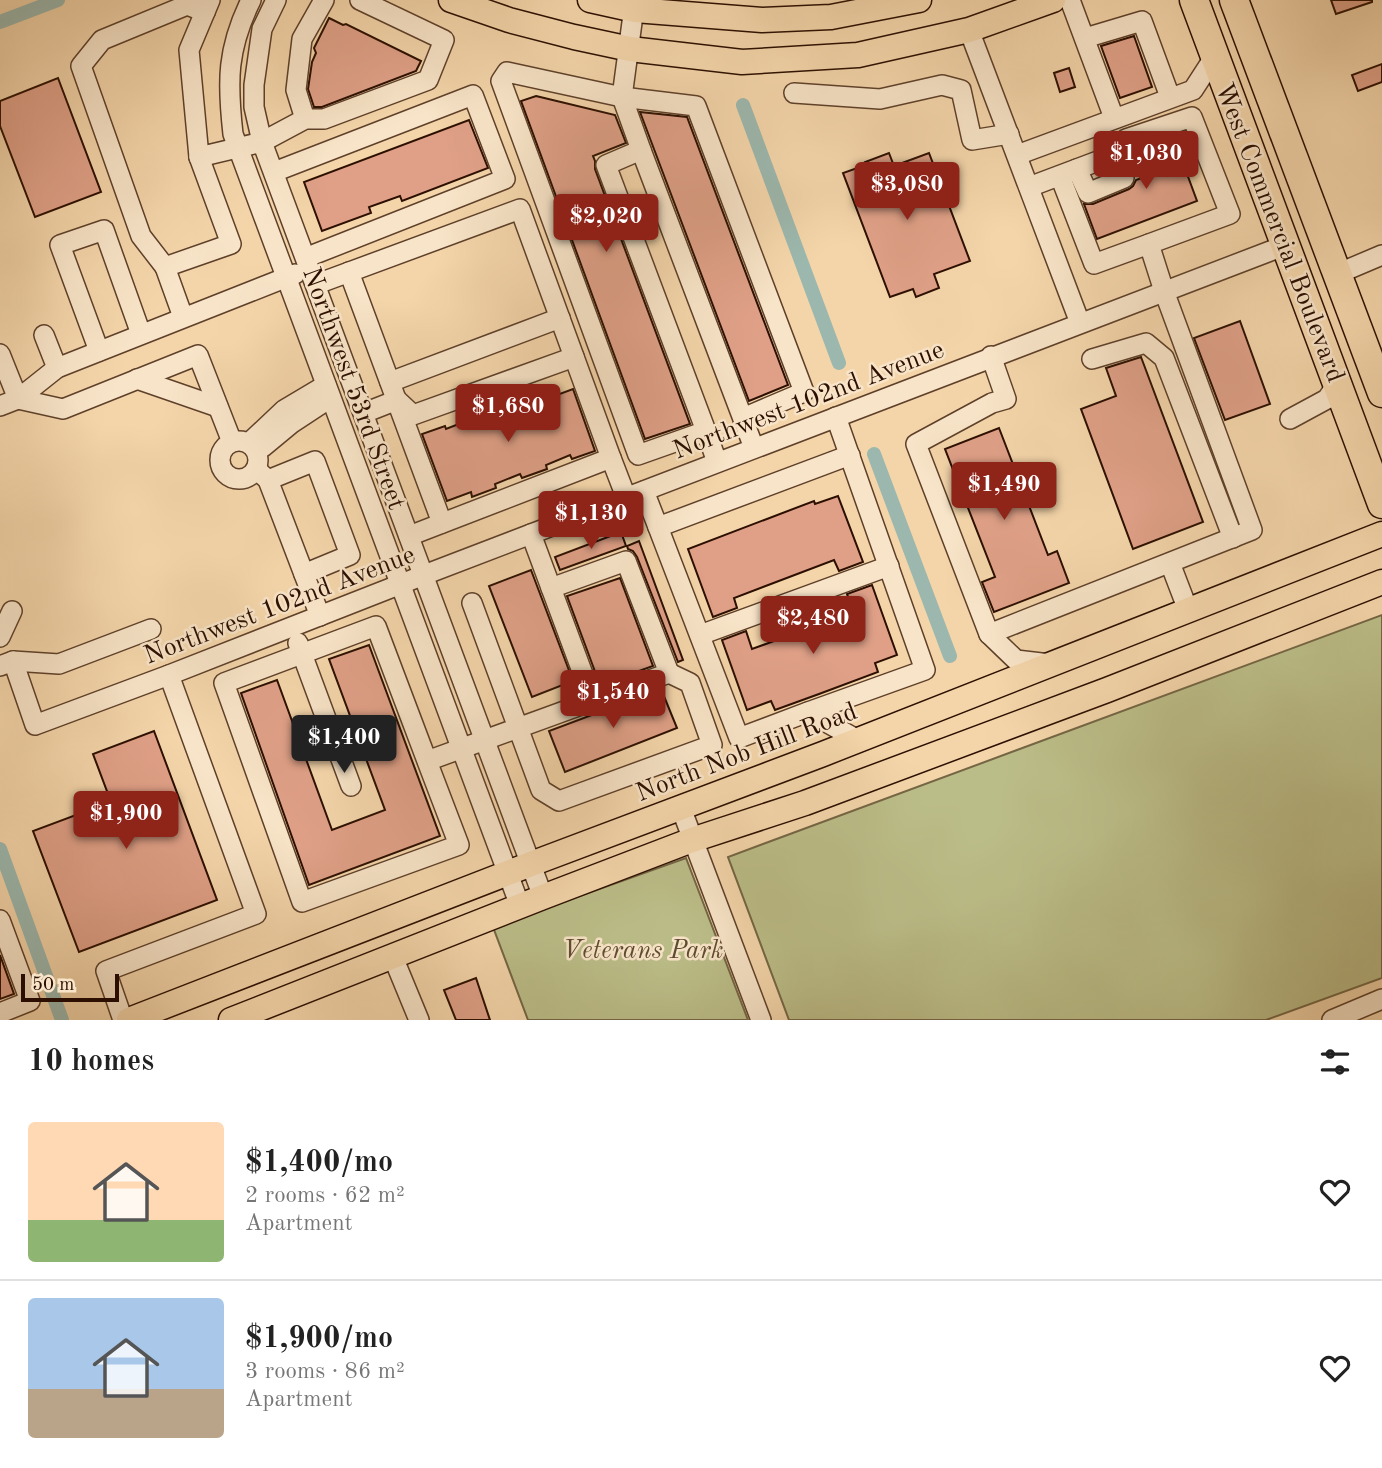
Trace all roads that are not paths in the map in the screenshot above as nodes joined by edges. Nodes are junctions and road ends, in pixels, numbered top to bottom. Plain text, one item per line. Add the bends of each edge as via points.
1 (251, 0) edge
2 (276, 0) edge
3 (324, 0) edge
4 (360, 0) edge
5 (451, 0) edge
6 (590, 0) edge
7 (919, 0) edge
8 (1053, 0) edge
9 (1070, 0) edge
10 (1194, 0) edge
11 (1234, 0) edge
12 (635, 5) edge
13 (208, 6) edge
14 (969, 30) junction
15 (1084, 38) junction
16 (630, 48) junction
17 (1215, 57) junction
18 (794, 93) dead end
19 (622, 97) junction
20 (1170, 97) junction
21 (1114, 118) junction
22 (305, 119) junction
23 (1009, 134) junction
24 (262, 142) junction
25 (238, 148) junction
26 (641, 150) junction
27 (1017, 155) junction
28 (1114, 155) junction
29 (199, 157) junction
30 (274, 172) junction
31 (1068, 172) junction
32 (1029, 187) junction
33 (1149, 244) junction
34 (1286, 245) junction
35 (1382, 255) edge
36 (312, 262) junction
37 (165, 267) junction
38 (349, 272) junction
39 (1337, 274) junction
40 (286, 278) junction
41 (325, 281) dead end
42 (1164, 291) junction
43 (183, 317) junction
44 (560, 318) junction
45 (1080, 323) junction
46 (141, 334) junction
47 (44, 335) dead end
48 (99, 351) junction
49 (0, 354) edge
50 (991, 356) junction
51 (574, 357) junction
52 (1092, 359) dead end
53 (57, 368) junction
54 (137, 379) junction
55 (1338, 383) junction
56 (328, 391) junction
57 (393, 391) junction
58 (1382, 393) edge
59 (9, 402) edge
60 (218, 407) junction
61 (364, 412) junction
62 (836, 417) junction
63 (743, 418) junction
64 (1290, 419) dead end
65 (706, 431) junction
66 (754, 448) junction
67 (850, 455) junction
68 (252, 457) junction
69 (611, 458) junction
70 (717, 462) junction
71 (635, 494) junction
72 (1382, 503) edge
73 (442, 523) junction
74 (658, 527) junction
75 (531, 534) junction
76 (1382, 534) edge
77 (409, 536) junction
78 (1233, 538) junction
79 (1170, 563) junction
80 (889, 566) junction
81 (304, 574) junction
82 (424, 575) junction
83 (1382, 582) edge
84 (400, 584) junction
85 (551, 588) junction
86 (472, 603) dead end
87 (1188, 610) junction
88 (12, 611) dead end
89 (320, 616) junction
90 (292, 627) junction
91 (151, 629) dead end
92 (989, 634) junction
93 (700, 635) junction
94 (0, 637) edge
95 (302, 654) junction
96 (6, 663) edge
97 (1051, 664) junction
98 (669, 673) junction
99 (169, 675) junction
100 (593, 701) junction
101 (808, 712) junction
102 (519, 729) junction
103 (486, 740) junction
104 (858, 740) junction
105 (462, 749) junction
106 (428, 761) junction
107 (351, 786) dead end
108 (681, 808) junction
109 (692, 841) junction
110 (531, 864) junction
111 (508, 873) junction
112 (543, 897) junction
113 (520, 906) junction
114 (0, 920) edge
115 (393, 957) junction
116 (1382, 999) edge
117 (0, 1013) edge
118 (123, 1020) edge
119 (129, 1020) edge
120 (230, 1020) edge
121 (419, 1020) edge
122 (761, 1020) edge
123 (1332, 1020) edge

1 - 25 street, Northwest 53rd Street via 236,36 229,70
2 - 24 street, Northwest 53rd Street via 262,29 254,85
3 - 22 street via 302,39 296,90
4 - 22 street via 444,40 428,80 324,119
5 - 16 main road via 509,20
6 - 12 main road
7 - 12 main road via 831,18 762,20
8 - 14 main road
9 - 15 street
10 - 17 highway, West Commercial Boulevard
11 - 39 highway, West Commercial Boulevard
12 - 16 street
13 - 29 street via 189,50
13 - 37 street via 187,5 102,40 81,65 141,236
14 - 16 main road via 858,55 742,62
14 - 23 street
15 - 20 street via 1142,22
15 - 21 street
16 - 19 street
17 - 20 street via 1192,90
17 - 34 highway, West Commercial Boulevard
18 - 23 street via 880,99 942,85 961,90 972,139
19 - 26 street
19 - 63 street via 696,106 804,392
19 - 65 street via 507,72 501,81 638,455
20 - 21 street
21 - 27 street
22 - 24 street
23 - 27 street
24 - 25 street
24 - 30 street, Northwest 53rd Street
25 - 29 street
25 - 40 street, Northwest 53rd Street
26 - 63 street
26 - 65 street via 606,165
27 - 32 street
28 - 31 street
28 - 31 street via 1124,178 1088,193
28 - 33 street via 1126,139 1192,117 1230,214
29 - 37 street via 231,244
30 - 36 street, Northwest 53rd Street
30 - 36 street via 473,95 505,179
31 - 32 street
31 - 33 street via 1094,264
32 - 45 street
33 - 42 street
34 - 42 street, Northwest 102nd Avenue
34 - 55 highway, West Commercial Boulevard
35 - 39 street
36 - 40 street
36 - 61 street, Northwest 53rd Street
37 - 43 street
38 - 41 street
38 - 44 street via 520,209
38 - 57 street
39 - 58 highway, West Commercial Boulevard
40 - 43 street
40 - 56 street, Northwest 53rd Street
42 - 45 street, Northwest 102nd Avenue
42 - 78 street via 1252,530
43 - 46 street
44 - 51 street
44 - 57 street
45 - 50 street, Northwest 102nd Avenue
46 - 48 street
46 - 48 street via 104,230 60,245
47 - 53 street
48 - 53 street
49 - 59 street
50 - 62 street, Northwest 102nd Avenue
50 - 92 street via 1006,399 916,444
51 - 57 street via 414,415
51 - 69 street
52 - 78 street via 1146,343 1164,358
53 - 59 street
54 - 59 street via 64,409
54 - 60 street
54 - 60 street via 198,355
55 - 64 street via 1327,399
55 - 72 highway, West Commercial Boulevard
56 - 68 street via 284,410
56 - 84 street, Northwest 53rd Street
57 - 61 street
57 - 73 street
60 - 68 street
61 - 77 street, Northwest 53rd Street
62 - 66 street, Northwest 102nd Avenue
62 - 67 street
63 - 66 street
65 - 70 street
66 - 70 street, Northwest 102nd Avenue
67 - 74 street
67 - 80 street
68 - 81 street
68 - 81 street via 315,461 350,555
69 - 71 street
69 - 73 street
70 - 71 street, Northwest 102nd Avenue
71 - 74 street
71 - 75 street, Northwest 102nd Avenue
73 - 77 street
74 - 93 street
75 - 82 street, Northwest 102nd Avenue
75 - 85 street
76 - 87 main road, North Nob Hill Road
77 - 82 street, Northwest 53rd Street
78 - 79 street
79 - 87 street
79 - 92 street
80 - 93 street
80 - 101 street via 925,670
81 - 89 street
82 - 84 street, Northwest 102nd Avenue
82 - 103 street, Northwest 53rd Street
83 - 109 main road via 1094,695
84 - 89 street, Northwest 102nd Avenue
84 - 105 street, Northwest 53rd Street
85 - 98 street via 626,561
85 - 100 street
86 - 102 street
87 - 97 main road, North Nob Hill Road
88 - 94 street
89 - 90 street, Northwest 102nd Avenue
90 - 95 street
90 - 99 street, Northwest 102nd Avenue
91 - 96 street via 59,664
92 - 97 street via 1016,660
93 - 101 street via 739,738
95 - 106 street via 376,626
95 - 106 street via 224,683 302,902 460,845
95 - 107 street
96 - 99 street, Northwest 102nd Avenue via 35,725
97 - 104 main road, North Nob Hill Road
98 - 100 street
98 - 102 street via 690,682 712,745 559,801 541,790
99 - 118 street via 256,914 106,971
100 - 102 street
101 - 104 street
102 - 103 street
103 - 105 street
103 - 110 street, Northwest 53rd Street
104 - 108 main road, North Nob Hill Road
105 - 106 street
105 - 111 street, Northwest 53rd Street
108 - 109 street
108 - 110 main road, North Nob Hill Road
109 - 112 main road
109 - 122 street
110 - 111 main road, North Nob Hill Road
110 - 112 street, Northwest 53rd Street
111 - 113 street, Northwest 53rd Street
111 - 119 main road, North Nob Hill Road
112 - 113 main road
113 - 115 main road
114 - 117 street via 30,1001
115 - 120 main road
115 - 121 street
116 - 123 street

